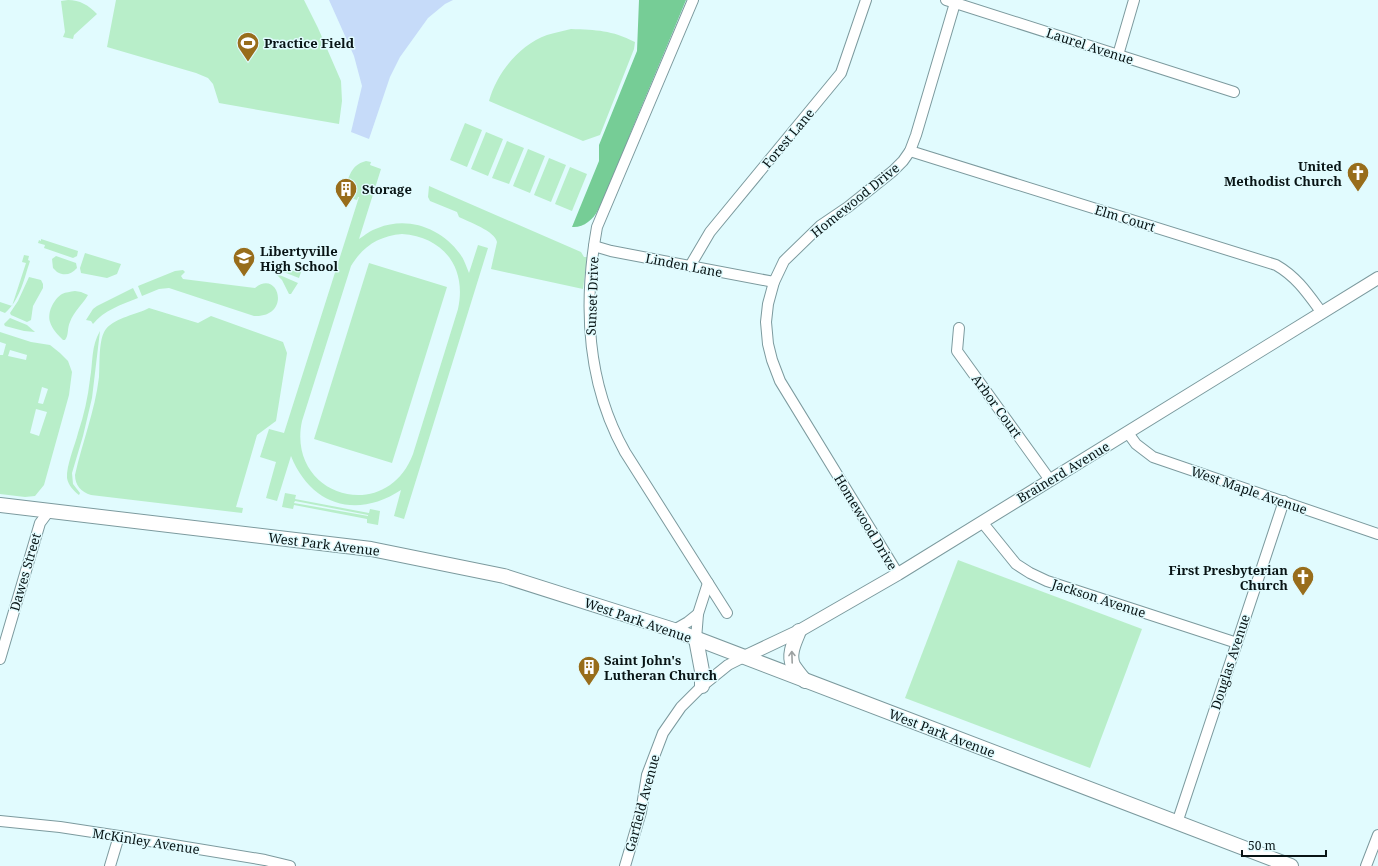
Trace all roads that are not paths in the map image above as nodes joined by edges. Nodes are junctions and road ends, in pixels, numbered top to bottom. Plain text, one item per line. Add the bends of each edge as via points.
1 (693, 0) edge
2 (866, 0) edge
3 (1134, 0) edge
4 (951, 2) edge
5 (1118, 55) junction
6 (1234, 92) dead end
7 (910, 151) junction
8 (594, 246) junction
9 (690, 266) junction
10 (1378, 278) edge
11 (774, 282) junction
12 (1322, 313) junction
13 (959, 328) dead end
14 (1128, 433) junction
15 (1050, 480) junction
16 (1284, 502) junction
17 (0, 505) edge
18 (49, 511) junction
19 (982, 522) junction
20 (1378, 534) edge
21 (898, 574) junction
22 (708, 583) junction
23 (698, 614) junction
24 (727, 614) dead end
25 (674, 630) junction
26 (799, 631) junction
27 (696, 639) junction
28 (1237, 643) junction
29 (744, 657) junction
30 (0, 659) edge
31 (805, 681) junction
32 (702, 686) junction
33 (0, 822) edge
34 (1177, 822) junction
35 (1378, 835) edge
36 (119, 836) junction
37 (283, 865) edge
38 (110, 866) edge
39 (625, 866) edge
40 (1291, 866) edge
41 (1366, 866) edge

1 - 8 street, Sunset Drive via 597,227
2 - 9 street, Forest Lane via 842,73 710,232
3 - 5 street
4 - 5 street, Laurel Avenue
4 - 7 street, Homewood Drive
5 - 6 street, Laurel Avenue
7 - 11 street, Homewood Drive via 893,171 820,226 784,261
7 - 12 street, Elm Court via 1276,265 1298,281
8 - 9 street, Linden Lane
8 - 22 street, Sunset Drive via 589,309 590,341 593,364 615,435
9 - 11 street, Linden Lane
10 - 12 street, Brainerd Avenue
11 - 21 street, Homewood Drive via 766,322 768,344 780,381
12 - 14 street, Brainerd Avenue
13 - 15 street, Arbor Court via 957,351
14 - 15 street, Brainerd Avenue
14 - 16 street, West Maple Avenue via 1136,444 1153,457
15 - 19 street, Brainerd Avenue
16 - 20 street, West Maple Avenue
16 - 28 street, Douglas Avenue
17 - 18 main road, West Park Avenue
18 - 25 main road, West Park Avenue via 371,550 504,576
18 - 30 street, Dawes Street via 40,523
19 - 21 street, Brainerd Avenue
19 - 28 street, Jackson Avenue via 1016,564 1030,573 1047,581
21 - 26 street, Brainerd Avenue
22 - 23 street
22 - 24 street, Sunset Drive
23 - 25 street
23 - 27 street
25 - 27 main road, West Park Avenue
26 - 29 street, Brainerd Avenue
31 -> 26 main road via 793,665 791,656
27 - 29 main road, West Park Avenue
27 - 32 main road
28 - 34 street, Douglas Avenue
29 - 31 main road, West Park Avenue
29 - 32 street, Garfield Avenue via 728,664
31 - 34 main road, West Park Avenue
32 - 39 street, Garfield Avenue via 681,707 663,732 647,775 642,812
33 - 36 street, McKinley Avenue via 60,827
34 - 40 main road, West Park Avenue
35 - 41 street
36 - 37 street, McKinley Avenue
36 - 38 street

